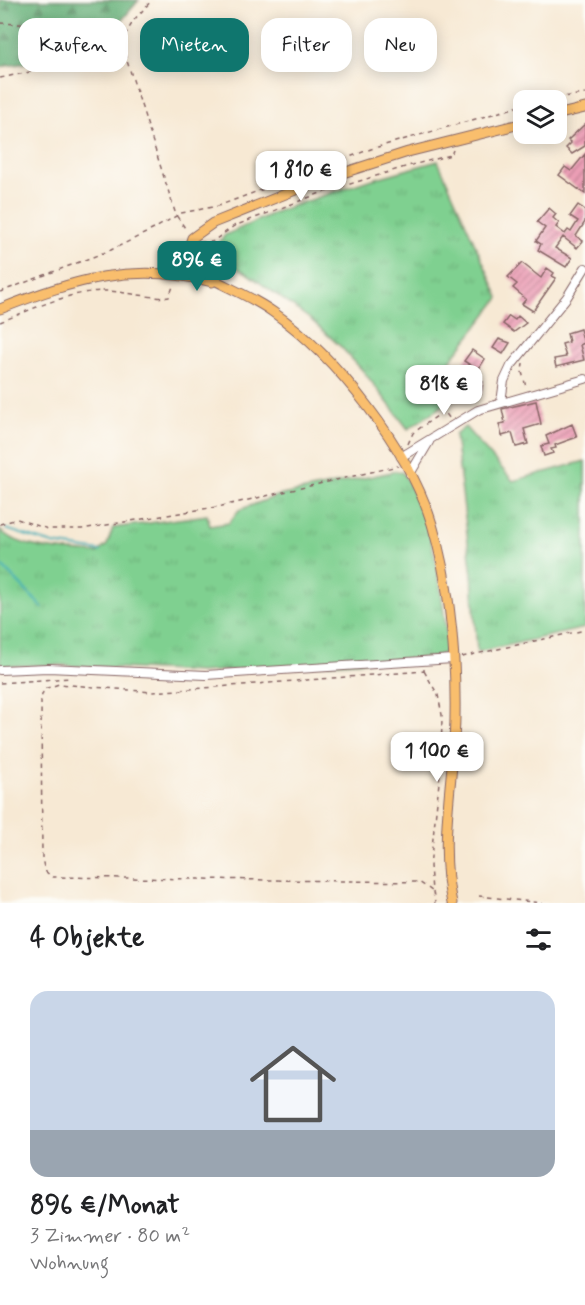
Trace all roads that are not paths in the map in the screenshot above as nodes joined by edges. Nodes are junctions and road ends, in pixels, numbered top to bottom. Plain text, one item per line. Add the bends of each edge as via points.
1 (585, 108) edge
2 (567, 112) edge
3 (513, 126) edge
4 (187, 248) junction
5 (585, 268) edge
6 (178, 275) junction
7 (581, 281) edge
8 (220, 284) junction
9 (0, 309) edge
10 (585, 379) edge
11 (501, 402) junction
12 (431, 439) junction
13 (402, 460) junction
14 (410, 474) junction
15 (453, 659) junction
16 (0, 670) edge
17 (452, 903) edge

1 - 2 main road
3 - 4 main road via 408,152 318,181 200,229
4 - 6 main road
4 - 8 main road via 193,263
5 - 7 street
6 - 8 main road
6 - 9 main road via 120,273 80,281
7 - 11 street via 510,366
8 - 13 main road via 273,311 314,347 358,395
10 - 11 street
11 - 12 street via 478,410
12 - 13 street
12 - 14 street
13 - 14 main road
14 - 15 main road via 441,556
15 - 16 street via 206,675 48,668
15 - 17 main road via 455,745 445,855

